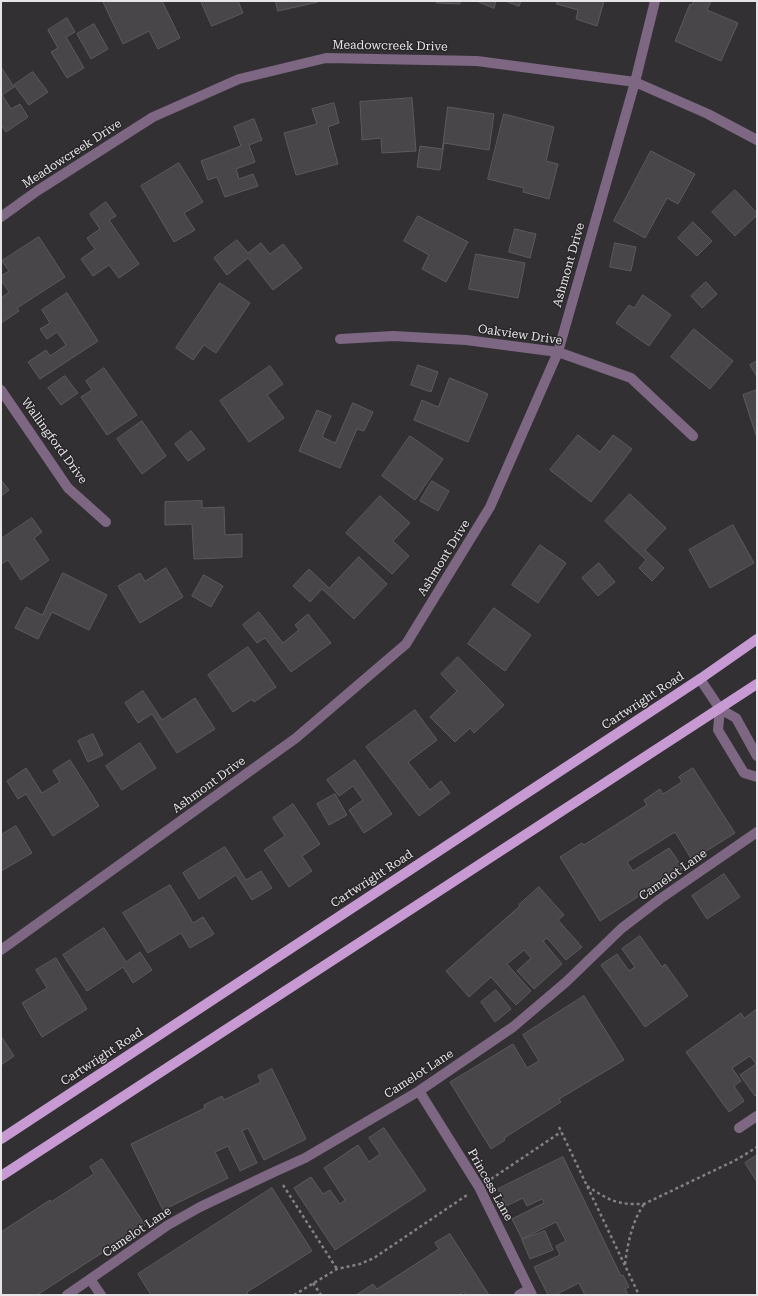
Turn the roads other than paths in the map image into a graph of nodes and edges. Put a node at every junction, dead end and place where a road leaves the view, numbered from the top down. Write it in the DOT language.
graph roads {
  1 [pos="655,1"];
  2 [pos="635,82"];
  3 [pos="757,140"];
  4 [pos="1,217"];
  5 [pos="340,339"];
  6 [pos="558,352"];
  7 [pos="1,390"];
  8 [pos="693,436"];
  9 [pos="106,522"];
  10 [pos="757,640"];
  11 [pos="700,679"];
  12 [pos="757,684"];
  13 [pos="720,710"];
  14 [pos="757,756"];
  15 [pos="757,777"];
  16 [pos="757,832"];
  17 [pos="1,950"];
  18 [pos="419,1091"];
  19 [pos="757,1116"];
  20 [pos="738,1128"];
  21 [pos="1,1139"];
  22 [pos="1,1176"];
  23 [pos="90,1279"];
  24 [pos="530,1292"];
  25 [pos="67,1295"];
  26 [pos="101,1295"];
  27 [pos="518,1295"];
  1 -- 2 [label="street, Ashmont Drive"];
  2 -- 3 [label="street, Meadowcreek Drive"];
  2 -- 4 [label="street, Meadowcreek Drive"];
  2 -- 6 [label="street, Ashmont Drive"];
  5 -- 6 [label="street, Oakview Drive"];
  6 -- 8 [label="street, Oakview Drive"];
  6 -- 17 [label="street, Ashmont Drive"];
  7 -- 9 [label="street, Wallingford Drive"];
  10 -- 11 [label="main road, Cartwright Road"];
  11 -- 13 [label="street"];
  11 -- 21 [label="main road, Cartwright Road"];
  12 -- 13 [label="main road"];
  13 -- 14 [label="street"];
  13 -- 15 [label="street"];
  13 -- 22 [label="main road"];
  16 -- 18 [label="street, Camelot Lane"];
  18 -- 23 [label="street, Camelot Lane"];
  18 -- 24 [label="street, Princess Lane"];
  19 -- 20 [label="street"];
  23 -- 25 [label="street, Camelot Lane"];
  23 -- 26 [label="street"];
  24 -- 27 [label="street"];
}
